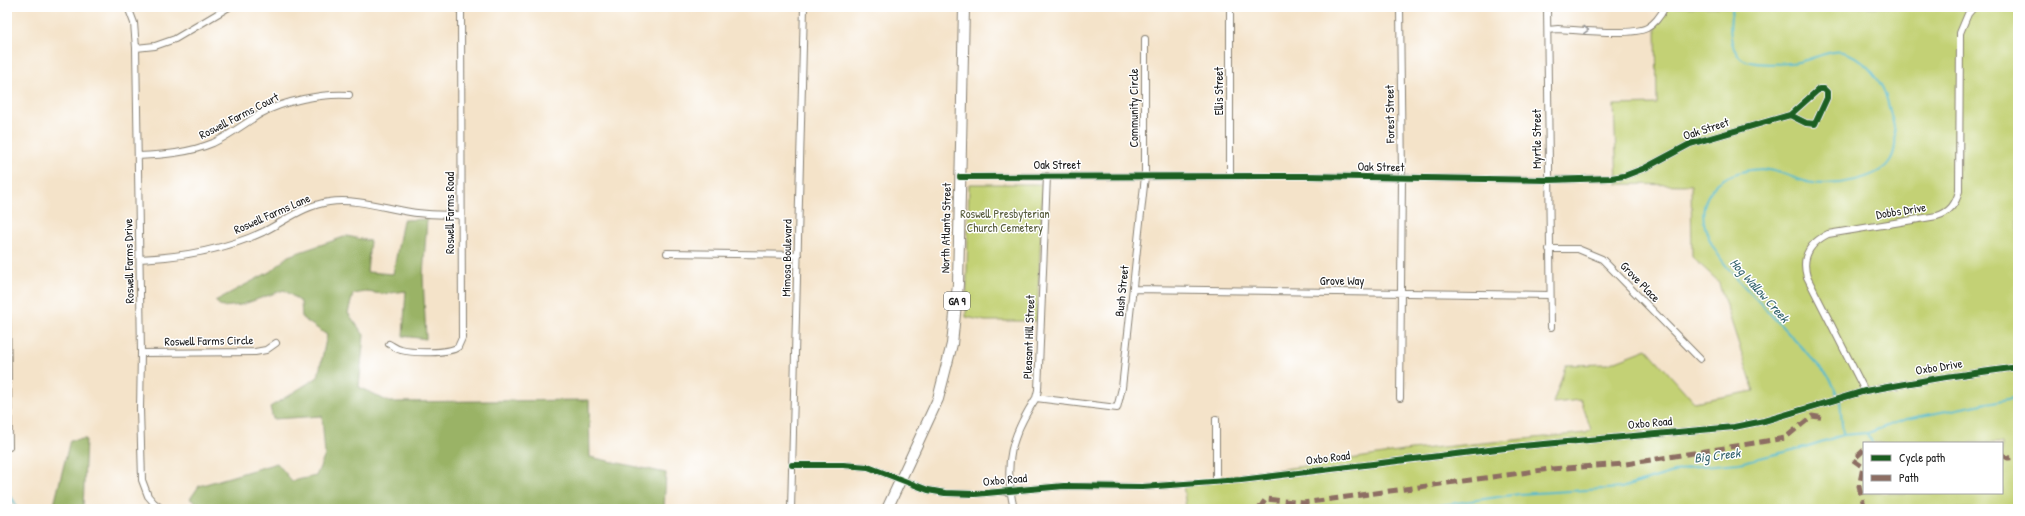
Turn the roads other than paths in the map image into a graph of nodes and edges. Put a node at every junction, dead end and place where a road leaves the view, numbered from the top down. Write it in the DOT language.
graph roads {
  1 [pos="128,7"];
  2 [pos="229,7"];
  3 [pos="461,7"];
  4 [pos="804,7"];
  5 [pos="964,7"];
  6 [pos="1230,7"];
  7 [pos="1400,7"];
  8 [pos="1547,7"];
  9 [pos="1665,7"];
  10 [pos="1974,7"];
  11 [pos="1548,30"];
  12 [pos="1145,39"];
  13 [pos="136,48"];
  14 [pos="349,95"];
  15 [pos="1790,115"];
  16 [pos="138,156"];
  17 [pos="960,176"];
  18 [pos="1047,176"];
  19 [pos="1145,176"];
  20 [pos="1230,176"];
  21 [pos="1402,178"];
  22 [pos="1549,180"];
  23 [pos="462,215"];
  24 [pos="1549,249"];
  25 [pos="667,253"];
  26 [pos="798,255"];
  27 [pos="140,259"];
  28 [pos="1134,289"];
  29 [pos="1401,292"];
  30 [pos="1550,295"];
  31 [pos="7,313"];
  32 [pos="1551,327"];
  33 [pos="276,343"];
  34 [pos="389,344"];
  35 [pos="141,352"];
  36 [pos="1700,359"];
  37 [pos="2018,367"];
  38 [pos="1865,391"];
  39 [pos="1036,398"];
  40 [pos="1400,398"];
  41 [pos="1216,419"];
  42 [pos="9,447"];
  43 [pos="792,465"];
  44 [pos="901,480"];
  45 [pos="1216,482"];
  46 [pos="1010,491"];
  47 [pos="162,509"];
  48 [pos="791,509"];
  49 [pos="887,509"];
  50 [pos="1014,509"];
  1 -- 13 [label="street, Roswell Farms Drive"];
  2 -- 13 [label="street"];
  3 -- 23 [label="street, Roswell Farms Road"];
  4 -- 26 [label="street, Mimosa Boulevard"];
  5 -- 17 [label="highway, North Atlanta Street / GA 9"];
  6 -- 20 [label="street, Ellis Street"];
  7 -- 21 [label="street, Forest Street"];
  8 -- 11 [label="street, Myrtle Street"];
  11 -- 9 [label="street, one-way"];
  10 -- 38 [label="street, Dobbs Drive"];
  11 -- 22 [label="street, Myrtle Street"];
  12 -- 19 [label="street, Community Circle"];
  13 -- 16 [label="street, Roswell Farms Drive"];
  14 -- 16 [label="street, Roswell Farms Court"];
  15 -- 15 [label="street, Oak Street"];
  15 -- 22 [label="street, Oak Street"];
  16 -- 27 [label="street, Roswell Farms Drive"];
  17 -- 18 [label="street, Oak Street"];
  17 -- 44 [label="highway, North Atlanta Street / GA 9"];
  18 -- 19 [label="street, Oak Street"];
  18 -- 39 [label="street, Pleasant Hill Street"];
  19 -- 20 [label="street, Oak Street"];
  19 -- 28 [label="street, Bush Street"];
  20 -- 21 [label="street, Oak Street"];
  21 -- 22 [label="street, Oak Street"];
  21 -- 29 [label="street, Forest Street"];
  22 -- 24 [label="street, Myrtle Street"];
  23 -- 27 [label="street, Roswell Farms Lane"];
  23 -- 34 [label="street, Roswell Farms Road"];
  24 -- 30 [label="street, Myrtle Street"];
  24 -- 36 [label="street, Grove Place"];
  25 -- 26 [label="street"];
  26 -- 43 [label="street, Mimosa Boulevard"];
  27 -- 35 [label="street, Roswell Farms Drive"];
  28 -- 29 [label="street, Grove Way"];
  28 -- 39 [label="street, Bush Street"];
  29 -- 30 [label="street, Grove Way"];
  29 -- 40 [label="street, Forest Street"];
  30 -- 32 [label="street, Myrtle Street"];
  31 -- 42 [label="street"];
  33 -- 35 [label="street, Roswell Farms Circle"];
  35 -- 47 [label="street, Roswell Farms Drive"];
  37 -- 38 [label="street, Oxbo Drive"];
  38 -- 45 [label="street, Oxbo Road"];
  39 -- 46 [label="street, Pleasant Hill Street"];
  41 -- 45 [label="street"];
  43 -- 44 [label="street, Oxbo Road"];
  43 -- 48 [label="street, Mimosa Boulevard"];
  44 -- 46 [label="street, Oxbo Road"];
  44 -- 49 [label="highway, North Atlanta Street / GA 9"];
  45 -- 46 [label="street, Oxbo Road"];
  46 -- 50 [label="street, Pleasant Hill Street"];
}
